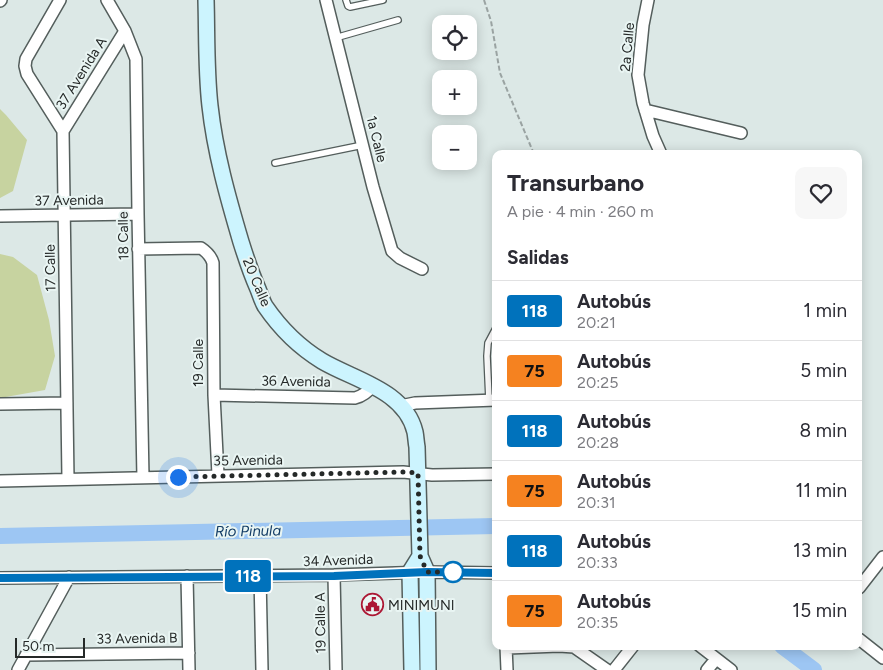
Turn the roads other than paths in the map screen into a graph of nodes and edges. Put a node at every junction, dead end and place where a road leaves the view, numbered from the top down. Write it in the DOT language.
graph roads {
  1 [pos="60,0"];
  2 [pos="107,0"];
  3 [pos="206,0"];
  4 [pos="326,0"];
  5 [pos="346,0"];
  6 [pos="382,0"];
  7 [pos="648,0"];
  8 [pos="398,20"];
  9 [pos="125,31"];
  10 [pos="335,38"];
  11 [pos="645,110"];
  12 [pos="63,131"];
  13 [pos="741,133"];
  14 [pos="363,145"];
  15 [pos="659,150"];
  16 [pos="275,164"];
  17 [pos="138,214"];
  18 [pos="65,215"];
  19 [pos="0,216"];
  20 [pos="138,249"];
  21 [pos="422,269"];
  22 [pos="492,336"];
  23 [pos="373,385"];
  24 [pos="492,393"];
  25 [pos="214,395"];
  26 [pos="492,400"];
  27 [pos="67,403"];
  28 [pos="0,404"];
  29 [pos="402,408"];
  30 [pos="418,473"];
  31 [pos="492,474"];
  32 [pos="218,475"];
  33 [pos="143,478"];
  34 [pos="68,479"];
  35 [pos="0,481"];
  36 [pos="419,550"];
  37 [pos="883,557"];
  38 [pos="410,572"];
  39 [pos="427,572"];
  40 [pos="492,573"];
  41 [pos="187,576"];
  42 [pos="260,576"];
  43 [pos="334,576"];
  44 [pos="69,577"];
  45 [pos="0,578"];
  46 [pos="862,584"];
  47 [pos="862,642"];
  48 [pos="506,650"];
  49 [pos="578,650"];
  50 [pos="629,650"];
  51 [pos="705,650"];
  52 [pos="189,653"];
  53 [pos="26,655"];
  54 [pos="883,658"];
  55 [pos="716,659"];
  56 [pos="18,670"];
  57 [pos="189,670"];
  58 [pos="262,670"];
  59 [pos="336,670"];
  60 [pos="412,670"];
  61 [pos="428,670"];
  62 [pos="506,670"];
  63 [pos="607,670"];
  64 [pos="614,670"];
  65 [pos="707,670"];
  66 [pos="731,670"];
  1 -- 12 [label="street"];
  2 -- 9 [label="street, 18 Calle"];
  3 -- 23 [label="main road, 20 Calle"];
  4 -- 10 [label="street, 1a Calle"];
  5 -- 6 [label="lane"];
  7 -- 11 [label="street, 2a Calle"];
  8 -- 10 [label="lane"];
  9 -- 12 [label="street, 37 Avenida A"];
  9 -- 17 [label="street, 18 Calle"];
  10 -- 14 [label="street, 1a Calle"];
  11 -- 13 [label="street"];
  11 -- 15 [label="street, 2a Calle"];
  12 -- 18 [label="street, 17 Calle"];
  14 -- 16 [label="lane"];
  14 -- 21 [label="street, 1a Calle"];
  17 -- 18 [label="street, 37 Avenida"];
  17 -- 20 [label="street, 18 Calle"];
  18 -- 19 [label="street, 37 Avenida"];
  18 -- 27 [label="street, 17 Calle"];
  20 -- 25 [label="street, 19 Calle"];
  20 -- 33 [label="street, 18 Calle"];
  22 -- 24 [label="lane"];
  23 -- 25 [label="street, 36 Avenida"];
  23 -- 29 [label="main road, 20 Calle"];
  25 -- 32 [label="street, 19 Calle"];
  26 -- 29 [label="street"];
  27 -- 28 [label="street"];
  27 -- 34 [label="street, 17 Calle"];
  29 -- 30 [label="main road, 20 Calle"];
  30 -- 31 [label="street, 35 Avenida"];
  30 -- 32 [label="street, 35 Avenida"];
  30 -- 36 [label="main road, 20 Calle"];
  32 -- 33 [label="street, 35 Avenida"];
  33 -- 34 [label="street, 35 Avenida"];
  34 -- 35 [label="street, 35 Avenida"];
  36 -- 38 [label="main road"];
  36 -- 39 [label="main road, 20 Calle"];
  37 -- 46 [label="street"];
  38 -- 39 [label="street, 34 Avenida"];
  38 -- 43 [label="street, 34 Avenida"];
  38 -- 60 [label="main road"];
  39 -- 40 [label="street, 34 Avenida"];
  39 -- 61 [label="main road, 20 Calle"];
  41 -- 42 [label="street, 34 Avenida"];
  41 -- 44 [label="street, 34 Avenida"];
  41 -- 52 [label="street"];
  42 -- 43 [label="street, 34 Avenida"];
  42 -- 58 [label="street"];
  43 -- 59 [label="street, 19 Calle A"];
  44 -- 45 [label="street, 34 Avenida"];
  44 -- 53 [label="street"];
  47 -- 54 [label="street"];
  48 -- 62 [label="street"];
  49 -- 63 [label="street"];
  50 -- 64 [label="street"];
  51 -- 55 [label="street"];
  52 -- 53 [label="street, 33 Avenida B"];
  52 -- 57 [label="street"];
  53 -- 56 [label="street"];
  55 -- 65 [label="street"];
  55 -- 66 [label="street"];
}
